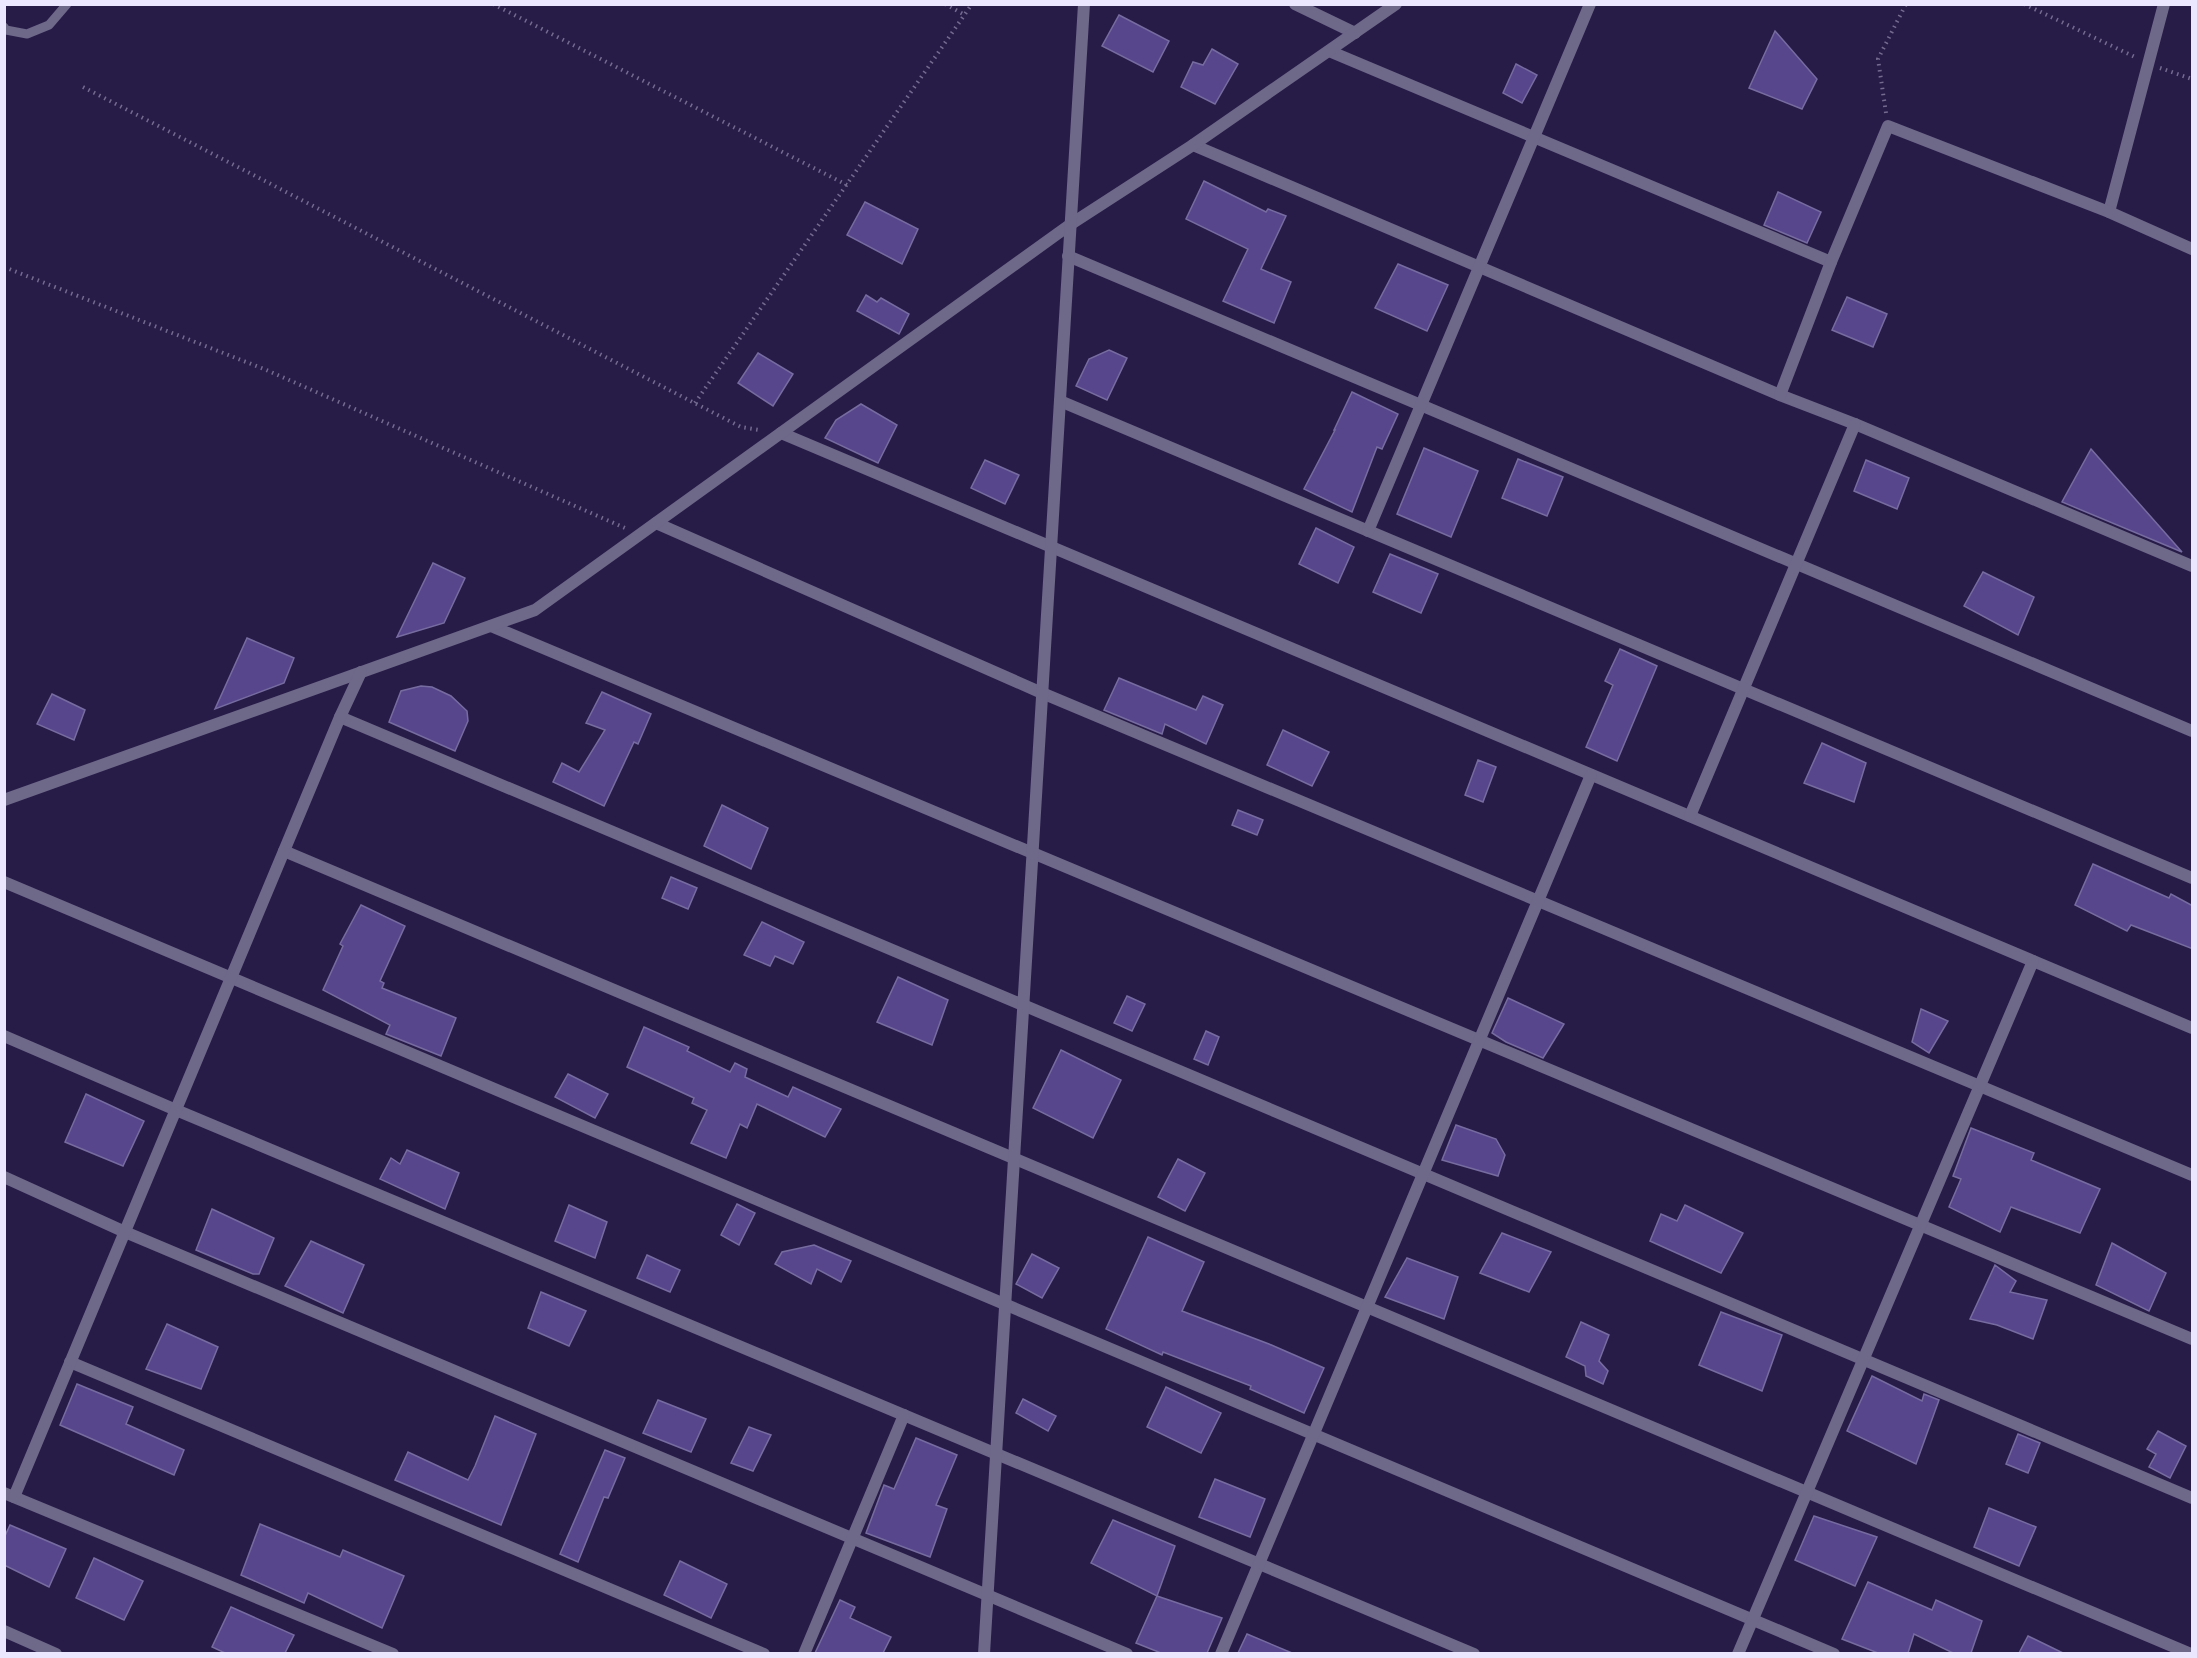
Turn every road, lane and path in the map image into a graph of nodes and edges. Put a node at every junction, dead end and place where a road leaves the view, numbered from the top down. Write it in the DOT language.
graph roads {
  1 [pos="67,4"];
  2 [pos="493,4"];
  3 [pos="945,4"];
  4 [pos="972,4"];
  5 [pos="1084,4"];
  6 [pos="1295,4"];
  7 [pos="1396,4"];
  8 [pos="1590,4"];
  9 [pos="1906,4"];
  10 [pos="2024,4"];
  11 [pos="2163,4"];
  12 [pos="965,15"];
  13 [pos="4,27"];
  14 [pos="1355,33"];
  15 [pos="1329,51"];
  16 [pos="2148,63"];
  17 [pos="2193,79"];
  18 [pos="83,87"];
  19 [pos="1888,126"];
  20 [pos="1534,137"];
  21 [pos="1193,146"];
  22 [pos="847,185"];
  23 [pos="2109,212"];
  24 [pos="1071,224"];
  25 [pos="2193,249"];
  26 [pos="1068,256"];
  27 [pos="1831,262"];
  28 [pos="1480,266"];
  29 [pos="4,267"];
  30 [pos="1780,395"];
  31 [pos="1060,401"];
  32 [pos="695,403"];
  33 [pos="1421,405"];
  34 [pos="1855,424"];
  35 [pos="781,433"];
  36 [pos="656,523"];
  37 [pos="1368,531"];
  38 [pos="639,535"];
  39 [pos="1050,547"];
  40 [pos="1796,563"];
  41 [pos="2193,566"];
  42 [pos="491,626"];
  43 [pos="361,672"];
  44 [pos="1744,689"];
  45 [pos="1042,693"];
  46 [pos="340,717"];
  47 [pos="2193,730"];
  48 [pos="1591,775"];
  49 [pos="4,800"];
  50 [pos="1690,816"];
  51 [pos="284,851"];
  52 [pos="1032,852"];
  53 [pos="2193,878"];
  54 [pos="4,882"];
  55 [pos="1538,901"];
  56 [pos="2032,961"];
  57 [pos="232,977"];
  58 [pos="1023,1005"];
  59 [pos="2193,1028"];
  60 [pos="4,1036"];
  61 [pos="1479,1040"];
  62 [pos="1980,1086"];
  63 [pos="176,1110"];
  64 [pos="1013,1158"];
  65 [pos="1423,1174"];
  66 [pos="2193,1175"];
  67 [pos="4,1177"];
  68 [pos="1920,1225"];
  69 [pos="125,1232"];
  70 [pos="1004,1303"];
  71 [pos="1367,1307"];
  72 [pos="2193,1339"];
  73 [pos="1863,1359"];
  74 [pos="70,1362"];
  75 [pos="904,1415"];
  76 [pos="1314,1434"];
  77 [pos="996,1453"];
  78 [pos="1807,1492"];
  79 [pos="9,1495"];
  80 [pos="2193,1498"];
  81 [pos="852,1538"];
  82 [pos="1259,1563"];
  83 [pos="988,1595"];
  84 [pos="1753,1619"];
  85 [pos="4,1631"];
  86 [pos="56,1653"];
  87 [pos="393,1653"];
  88 [pos="764,1653"];
  89 [pos="804,1653"];
  90 [pos="984,1653"];
  91 [pos="1127,1653"];
  92 [pos="1221,1653"];
  93 [pos="1474,1653"];
  94 [pos="1738,1653"];
  95 [pos="1834,1653"];
  96 [pos="2191,1653"];
  1 -- 13 [label="lane"];
  2 -- 22 [label="path"];
  3 -- 12 [label="path"];
  4 -- 12 [label="path"];
  5 -- 24 [label="street"];
  6 -- 14 [label="street"];
  7 -- 14 [label="street"];
  8 -- 20 [label="street"];
  9 -- 19 [label="path"];
  10 -- 16 [label="path"];
  11 -- 16 [label="street"];
  12 -- 22 [label="path"];
  14 -- 15 [label="street"];
  15 -- 20 [label="street"];
  15 -- 21 [label="street"];
  16 -- 17 [label="path"];
  16 -- 23 [label="street"];
  18 -- 32 [label="path"];
  19 -- 23 [label="street"];
  19 -- 27 [label="street"];
  20 -- 27 [label="street"];
  20 -- 28 [label="street"];
  21 -- 24 [label="street"];
  21 -- 28 [label="street"];
  22 -- 32 [label="path"];
  23 -- 25 [label="street"];
  24 -- 26 [label="street"];
  24 -- 35 [label="street"];
  26 -- 31 [label="street"];
  26 -- 33 [label="street"];
  27 -- 30 [label="street"];
  28 -- 30 [label="street"];
  28 -- 33 [label="street"];
  29 -- 38 [label="path"];
  30 -- 34 [label="street"];
  31 -- 37 [label="street"];
  31 -- 39 [label="street"];
  32 -- 35 [label="path"];
  33 -- 37 [label="street"];
  33 -- 40 [label="street"];
  34 -- 40 [label="street"];
  34 -- 41 [label="street"];
  35 -- 36 [label="street"];
  35 -- 39 [label="street"];
  36 -- 38 [label="street"];
  36 -- 45 [label="street"];
  37 -- 44 [label="street"];
  38 -- 42 [label="street"];
  39 -- 45 [label="street"];
  39 -- 48 [label="street"];
  40 -- 44 [label="street"];
  40 -- 47 [label="street"];
  42 -- 43 [label="street"];
  42 -- 52 [label="street"];
  43 -- 46 [label="street"];
  43 -- 49 [label="street"];
  44 -- 50 [label="street"];
  44 -- 53 [label="street"];
  45 -- 52 [label="street"];
  45 -- 55 [label="street"];
  46 -- 51 [label="street"];
  46 -- 58 [label="street"];
  48 -- 50 [label="street"];
  48 -- 55 [label="street"];
  50 -- 56 [label="street"];
  51 -- 57 [label="street"];
  51 -- 64 [label="street"];
  52 -- 58 [label="street"];
  52 -- 61 [label="street"];
  54 -- 57 [label="street"];
  55 -- 61 [label="street"];
  55 -- 62 [label="street"];
  56 -- 59 [label="street"];
  56 -- 62 [label="street"];
  57 -- 63 [label="street"];
  57 -- 70 [label="street"];
  58 -- 64 [label="street"];
  58 -- 65 [label="street"];
  60 -- 63 [label="street"];
  61 -- 65 [label="street"];
  61 -- 68 [label="street"];
  62 -- 66 [label="street"];
  62 -- 68 [label="street"];
  63 -- 69 [label="street"];
  63 -- 75 [label="street"];
  64 -- 70 [label="street"];
  64 -- 71 [label="street"];
  65 -- 71 [label="street"];
  65 -- 73 [label="street"];
  67 -- 69 [label="street"];
  68 -- 72 [label="street"];
  68 -- 73 [label="street"];
  69 -- 74 [label="street"];
  69 -- 81 [label="street"];
  70 -- 76 [label="street"];
  70 -- 77 [label="street"];
  71 -- 76 [label="street"];
  71 -- 78 [label="street"];
  73 -- 78 [label="street"];
  73 -- 80 [label="street"];
  74 -- 79 [label="street"];
  74 -- 88 [label="street"];
  75 -- 77 [label="street"];
  75 -- 81 [label="street"];
  76 -- 82 [label="street"];
  76 -- 84 [label="street"];
  77 -- 82 [label="street"];
  77 -- 83 [label="street"];
  78 -- 84 [label="street"];
  78 -- 96 [label="street"];
  79 -- 87 [label="street"];
  81 -- 83 [label="street"];
  81 -- 89 [label="street"];
  82 -- 92 [label="street"];
  82 -- 93 [label="street"];
  83 -- 90 [label="street"];
  83 -- 91 [label="street"];
  84 -- 94 [label="street"];
  84 -- 95 [label="street"];
  85 -- 86 [label="street"];
}
